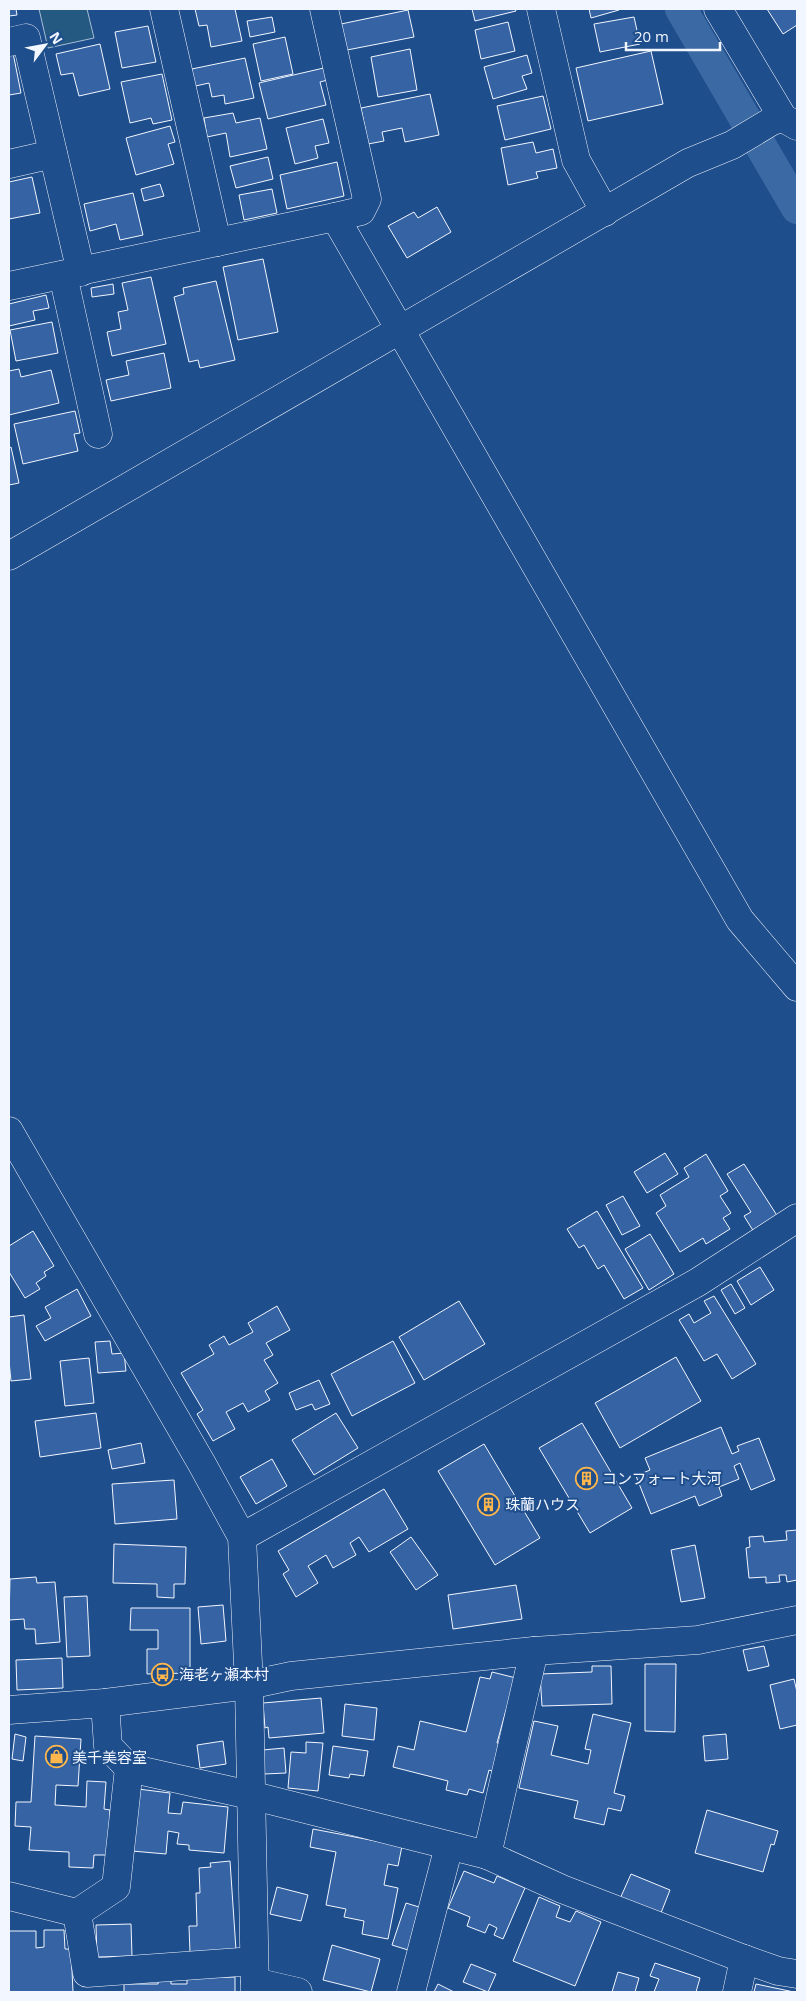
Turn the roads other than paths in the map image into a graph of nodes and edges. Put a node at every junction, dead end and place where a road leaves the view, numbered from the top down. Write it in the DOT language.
graph roads {
  1 [pos="164,9"];
  2 [pos="324,9"];
  3 [pos="541,9"];
  4 [pos="718,9"];
  5 [pos="9,42"];
  6 [pos="784,121"];
  7 [pos="53,154"];
  8 [pos="9,164"];
  9 [pos="605,212"];
  10 [pos="335,217"];
  11 [pos="217,242"];
  12 [pos="72,273"];
  13 [pos="9,286"];
  14 [pos="400,330"];
  15 [pos="98,434"];
  16 [pos="9,556"];
  17 [pos="797,987"];
  18 [pos="9,1131"];
  19 [pos="797,1218"];
  20 [pos="242,1537"];
  21 [pos="797,1620"];
  22 [pos="534,1651"];
  23 [pos="248,1685"];
  24 [pos="105,1703"];
  25 [pos="9,1710"];
  26 [pos="129,1768"];
  27 [pos="250,1795"];
  28 [pos="449,1846"];
  29 [pos="487,1855"];
  30 [pos="9,1896"];
  31 [pos="77,1913"];
  32 [pos="744,1958"];
  33 [pos="797,1974"];
  34 [pos="254,1978"];
  35 [pos="108,1982"];
  36 [pos="298,1992"];
  37 [pos="411,1992"];
  38 [pos="737,1992"];
  1 -- 11 [label="street"];
  2 -- 10 [label="street"];
  3 -- 9 [label="street"];
  4 -- 6 [label="street"];
  5 -- 7 [label="street"];
  6 -- 9 [label="street"];
  7 -- 8 [label="street"];
  7 -- 12 [label="street"];
  9 -- 14 [label="street"];
  10 -- 11 [label="street"];
  10 -- 14 [label="street"];
  11 -- 12 [label="street"];
  12 -- 13 [label="street"];
  12 -- 15 [label="street"];
  14 -- 16 [label="street"];
  14 -- 17 [label="street"];
  18 -- 20 [label="street"];
  19 -- 20 [label="street"];
  20 -- 23 [label="street"];
  21 -- 22 [label="street"];
  22 -- 23 [label="street"];
  22 -- 29 [label="street"];
  23 -- 24 [label="street"];
  23 -- 27 [label="street"];
  24 -- 25 [label="street"];
  24 -- 26 [label="street"];
  26 -- 27 [label="street"];
  26 -- 31 [label="street"];
  27 -- 28 [label="street"];
  27 -- 34 [label="street"];
  28 -- 29 [label="street"];
  28 -- 37 [label="street"];
  29 -- 32 [label="street"];
  30 -- 31 [label="street"];
  31 -- 35 [label="street"];
  32 -- 33 [label="street"];
  32 -- 38 [label="street"];
  34 -- 35 [label="street"];
  34 -- 36 [label="street"];
}
